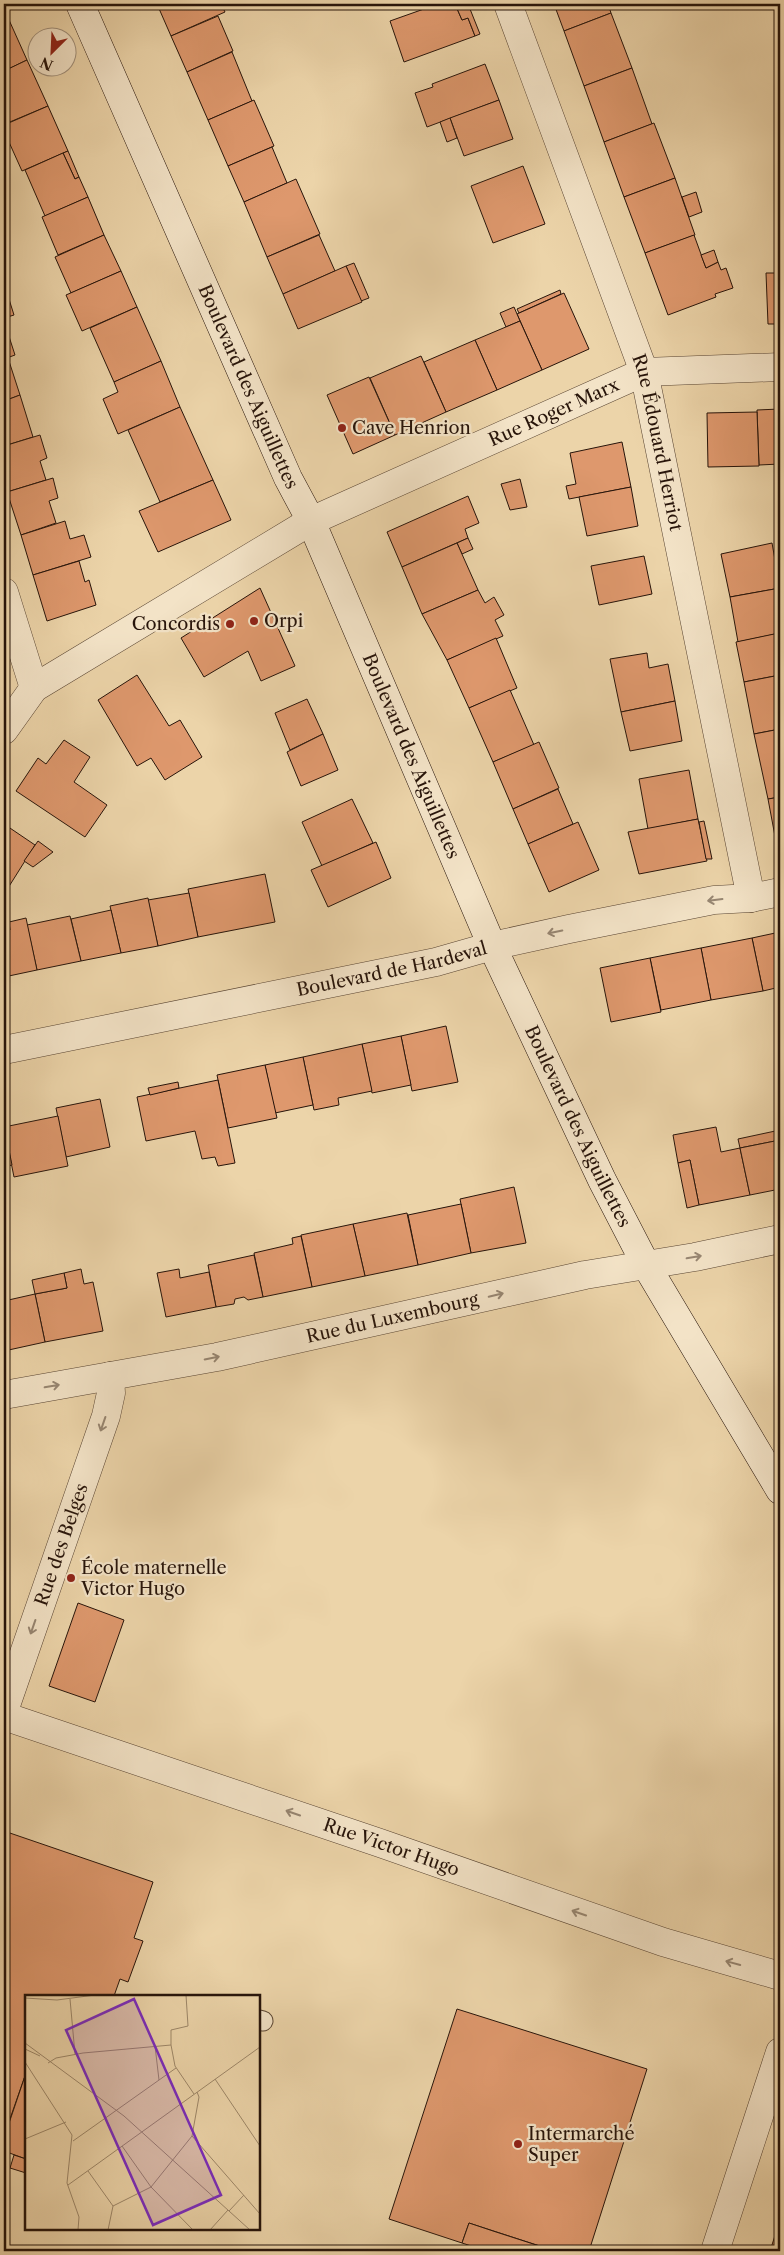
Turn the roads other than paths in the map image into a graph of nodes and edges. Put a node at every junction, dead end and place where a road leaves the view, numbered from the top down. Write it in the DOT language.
graph roads {
  1 [pos="80,4"];
  2 [pos="508,4"];
  3 [pos="780,368"];
  4 [pos="644,372"];
  5 [pos="311,521"];
  6 [pos="4,592"];
  7 [pos="34,688"];
  8 [pos="4,730"];
  9 [pos="780,892"];
  10 [pos="750,898"];
  11 [pos="492,946"];
  12 [pos="4,1050"];
  13 [pos="780,1239"];
  14 [pos="646,1265"];
  15 [pos="110,1376"];
  16 [pos="4,1396"];
  17 [pos="780,1490"];
  18 [pos="4,1710"];
  19 [pos="4,1716"];
  20 [pos="780,1976"];
  21 [pos="780,2052"];
  22 [pos="715,2251"];
  1 -- 5 [label="street, Boulevard des Aiguillettes"];
  2 -- 4 [label="street, Rue Édouard Herriot"];
  3 -- 4 [label="street, Rue Roger Marx"];
  4 -- 5 [label="street, Rue Roger Marx"];
  4 -- 10 [label="street, Rue Édouard Herriot"];
  5 -- 7 [label="street, Rue Roger Marx"];
  5 -- 11 [label="street, Boulevard des Aiguillettes"];
  6 -- 7 [label="street"];
  7 -- 8 [label="street"];
  9 -- 10 [label="street, Boulevard de Hardeval"];
  10 -- 11 [label="street, Boulevard de Hardeval, one-way"];
  11 -- 12 [label="street, Boulevard de Hardeval"];
  11 -- 14 [label="street, Boulevard des Aiguillettes"];
  14 -- 13 [label="street, Rue du Luxembourg, one-way"];
  15 -- 14 [label="street, Rue du Luxembourg, one-way"];
  14 -- 17 [label="street, Boulevard des Aiguillettes"];
  16 -- 15 [label="street, Rue du Luxembourg, one-way"];
  15 -- 18 [label="street, Rue des Belges, one-way"];
  20 -- 19 [label="street, Rue Victor Hugo, one-way"];
  21 -- 22 [label="street"];
}
